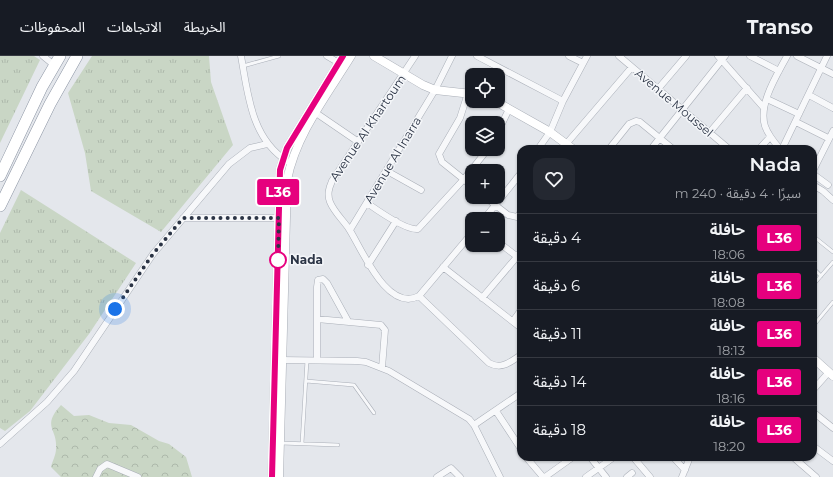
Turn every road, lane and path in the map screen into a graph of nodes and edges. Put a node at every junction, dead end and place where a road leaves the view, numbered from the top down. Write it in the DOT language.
graph roads {
  1 [pos="44,56"];
  2 [pos="77,56"];
  3 [pos="241,56"];
  4 [pos="279,56"];
  5 [pos="327,56"];
  6 [pos="351,56"];
  7 [pos="374,56"];
  8 [pos="415,56"];
  9 [pos="452,56"];
  10 [pos="477,56"];
  11 [pos="569,56"];
  12 [pos="587,56"];
  13 [pos="620,56"];
  14 [pos="686,56"];
  15 [pos="718,56"];
  16 [pos="750,56"];
  17 [pos="787,56"];
  18 [pos="797,56"];
  19 [pos="827,56"];
  20 [pos="485,58"];
  21 [pos="724,58"];
  22 [pos="341,59"];
  23 [pos="57,61"];
  24 [pos="583,63"];
  25 [pos="243,66"];
  26 [pos="632,67"];
  27 [pos="821,68"];
  28 [pos="780,71"];
  29 [pos="404,74"];
  30 [pos="833,74"];
  31 [pos="658,88"];
  32 [pos="748,88"];
  33 [pos="435,90"];
  34 [pos="465,93"];
  35 [pos="809,95"];
  36 [pos="767,97"];
  37 [pos="563,101"];
  38 [pos="465,106"];
  39 [pos="505,107"];
  40 [pos="764,108"];
  41 [pos="833,108"];
  42 [pos="509,109"];
  43 [pos="683,111"];
  44 [pos="316,113"];
  45 [pos="799,114"];
  46 [pos="505,117"];
  47 [pos="796,122"];
  48 [pos="833,131"];
  49 [pos="550,132"];
  50 [pos="710,132"];
  51 [pos="770,137"];
  52 [pos="661,138"];
  53 [pos="828,138"];
  54 [pos="357,141"];
  55 [pos="567,143"];
  56 [pos="267,144"];
  57 [pos="541,145"];
  58 [pos="612,145"];
  59 [pos="655,145"];
  60 [pos="669,145"];
  61 [pos="725,145"];
  62 [pos="762,145"];
  63 [pos="779,145"];
  64 [pos="784,145"];
  65 [pos="482,156"];
  66 [pos="817,157"];
  67 [pos="283,158"];
  68 [pos="291,163"];
  69 [pos="387,171"];
  70 [pos="0,176"];
  71 [pos="817,176"];
  72 [pos="517,178"];
  73 [pos="464,179"];
  74 [pos="833,180"];
  75 [pos="828,185"];
  76 [pos="817,187"];
  77 [pos="421,190"];
  78 [pos="823,191"];
  79 [pos="833,200"];
  80 [pos="367,203"];
  81 [pos="494,205"];
  82 [pos="0,206"];
  83 [pos="489,212"];
  84 [pos="517,217"];
  85 [pos="183,218"];
  86 [pos="279,218"];
  87 [pos="396,221"];
  88 [pos="350,230"];
  89 [pos="817,239"];
  90 [pos="465,241"];
  91 [pos="505,246"];
  92 [pos="833,252"];
  93 [pos="517,254"];
  94 [pos="517,259"];
  95 [pos="833,262"];
  96 [pos="368,265"];
  97 [pos="443,267"];
  98 [pos="817,272"];
  99 [pos="821,276"];
  100 [pos="817,280"];
  101 [pos="419,296"];
  102 [pos="482,298"];
  103 [pos="833,302"];
  104 [pos="517,316"];
  105 [pos="317,319"];
  106 [pos="348,321"];
  107 [pos="513,321"];
  108 [pos="817,321"];
  109 [pos="517,324"];
  110 [pos="517,358"];
  111 [pos="279,360"];
  112 [pos="307,360"];
  113 [pos="317,360"];
  114 [pos="817,362"];
  115 [pos="833,363"];
  116 [pos="382,368"];
  117 [pos="831,374"];
  118 [pos="306,381"];
  119 [pos="817,386"];
  120 [pos="517,396"];
  121 [pos="496,411"];
  122 [pos="374,413"];
  123 [pos="817,415"];
  124 [pos="474,425"];
  125 [pos="833,428"];
  126 [pos="515,440"];
  127 [pos="277,443"];
  128 [pos="302,443"];
  129 [pos="517,443"];
  130 [pos="0,444"];
  131 [pos="338,445"];
  132 [pos="817,448"];
  133 [pos="832,457"];
  134 [pos="531,461"];
  135 [pos="567,461"];
  136 [pos="593,461"];
  137 [pos="609,461"];
  138 [pos="636,461"];
  139 [pos="677,461"];
  140 [pos="688,461"];
  141 [pos="798,461"];
  142 [pos="599,468"];
  143 [pos="685,470"];
  144 [pos="96,477"];
  145 [pos="138,477"];
  146 [pos="272,477"];
  147 [pos="280,477"];
  148 [pos="437,477"];
  149 [pos="460,477"];
  150 [pos="500,477"];
  151 [pos="544,477"];
  152 [pos="586,477"];
  153 [pos="606,477"];
  154 [pos="650,477"];
  155 [pos="682,477"];
  156 [pos="816,477"];
  1 -- 23 [label="street"];
  2 -- 82 [label="highway"];
  3 -- 25 [label="street"];
  4 -- 25 [label="lane"];
  5 -- 22 [label="street"];
  6 -- 44 [label="main road"];
  7 -- 29 [label="main road"];
  8 -- 29 [label="street, Avenue Al Khartoum"];
  9 -- 33 [label="street, Avenue Al Inarra"];
  10 -- 20 [label="street"];
  11 -- 24 [label="street"];
  12 -- 24 [label="street"];
  13 -- 26 [label="street, Avenue Moussel"];
  14 -- 31 [label="street"];
  15 -- 21 [label="street"];
  16 -- 28 [label="street"];
  17 -- 28 [label="street"];
  18 -- 27 [label="street"];
  19 -- 27 [label="street"];
  20 -- 37 [label="street"];
  21 -- 32 [label="street"];
  21 -- 43 [label="street"];
  22 -- 67 [label="main road"];
  23 -- 70 [label="highway"];
  24 -- 37 [label="street"];
  25 -- 56 [label="street"];
  26 -- 31 [label="street, Avenue Moussel"];
  26 -- 55 [label="street"];
  27 -- 30 [label="street"];
  27 -- 35 [label="street"];
  28 -- 36 [label="street"];
  29 -- 33 [label="main road"];
  29 -- 54 [label="street, Avenue Al Khartoum"];
  31 -- 43 [label="street, Avenue Moussel"];
  32 -- 40 [label="street"];
  32 -- 50 [label="street"];
  33 -- 34 [label="main road"];
  33 -- 69 [label="street, Avenue Al Inarra"];
  35 -- 41 [label="street"];
  35 -- 45 [label="street"];
  36 -- 40 [label="street"];
  36 -- 45 [label="street"];
  37 -- 49 [label="street"];
  38 -- 73 [label="street"];
  39 -- 42 [label="main road"];
  40 -- 51 [label="street"];
  42 -- 46 [label="street"];
  42 -- 49 [label="main road"];
  43 -- 50 [label="street, Avenue Moussel"];
  43 -- 52 [label="street"];
  44 -- 54 [label="street"];
  44 -- 68 [label="main road"];
  45 -- 47 [label="street"];
  47 -- 53 [label="street"];
  47 -- 64 [label="street"];
  48 -- 53 [label="street"];
  49 -- 55 [label="main road"];
  49 -- 57 [label="street"];
  50 -- 61 [label="street, Avenue Moussel"];
  51 -- 62 [label="street"];
  51 -- 63 [label="street"];
  52 -- 58 [label="street"];
  52 -- 59 [label="street"];
  52 -- 60 [label="street"];
  53 -- 66 [label="street"];
  54 -- 88 [label="street, Avenue Al Khartoum"];
  56 -- 67 [label="street"];
  56 -- 85 [label="street"];
  65 -- 73 [label="street"];
  67 -- 68 [label="street"];
  67 -- 86 [label="main road"];
  68 -- 111 [label="main road"];
  69 -- 77 [label="street"];
  69 -- 80 [label="street, Avenue Al Inarra"];
  71 -- 75 [label="street"];
  72 -- 81 [label="street"];
  73 -- 87 [label="street"];
  74 -- 75 [label="street"];
  75 -- 78 [label="street"];
  76 -- 78 [label="street"];
  78 -- 79 [label="street"];
  80 -- 87 [label="street"];
  80 -- 88 [label="street, Avenue Al Inarra"];
  81 -- 83 [label="street"];
  81 -- 84 [label="street"];
  85 -- 86 [label="street"];
  85 -- 130 [label="street"];
  86 -- 111 [label="main road"];
  87 -- 96 [label="street"];
  88 -- 96 [label="street"];
  89 -- 92 [label="lane"];
  90 -- 97 [label="street"];
  91 -- 93 [label="street"];
  94 -- 102 [label="street"];
  95 -- 99 [label="lane"];
  96 -- 101 [label="street"];
  97 -- 101 [label="street"];
  97 -- 102 [label="street"];
  98 -- 99 [label="lane"];
  99 -- 100 [label="lane"];
  101 -- 110 [label="street"];
  102 -- 107 [label="street"];
  103 -- 108 [label="lane"];
  104 -- 107 [label="street"];
  105 -- 106 [label="street"];
  105 -- 106 [label="street"];
  105 -- 113 [label="street"];
  106 -- 116 [label="street"];
  107 -- 109 [label="street"];
  111 -- 112 [label="street"];
  111 -- 127 [label="main road"];
  112 -- 113 [label="street"];
  112 -- 118 [label="lane"];
  113 -- 116 [label="street"];
  114 -- 117 [label="main road"];
  115 -- 117 [label="main road"];
  116 -- 124 [label="street"];
  117 -- 119 [label="street"];
  118 -- 122 [label="lane"];
  118 -- 128 [label="lane"];
  120 -- 121 [label="street"];
  121 -- 124 [label="street"];
  121 -- 126 [label="street"];
  123 -- 125 [label="street"];
  124 -- 150 [label="street"];
  126 -- 129 [label="street"];
  127 -- 128 [label="lane"];
  127 -- 146 [label="main road"];
  127 -- 147 [label="main road"];
  128 -- 131 [label="lane"];
  132 -- 133 [label="street"];
  134 -- 151 [label="street"];
  135 -- 151 [label="street"];
  136 -- 142 [label="street"];
  137 -- 142 [label="street"];
  138 -- 154 [label="street"];
  139 -- 143 [label="street"];
  140 -- 143 [label="street"];
  141 -- 156 [label="street"];
  142 -- 152 [label="street"];
  142 -- 153 [label="street"];
  143 -- 155 [label="street"];
  144 -- 145 [label="street"];
  148 -- 149 [label="street"];
}
